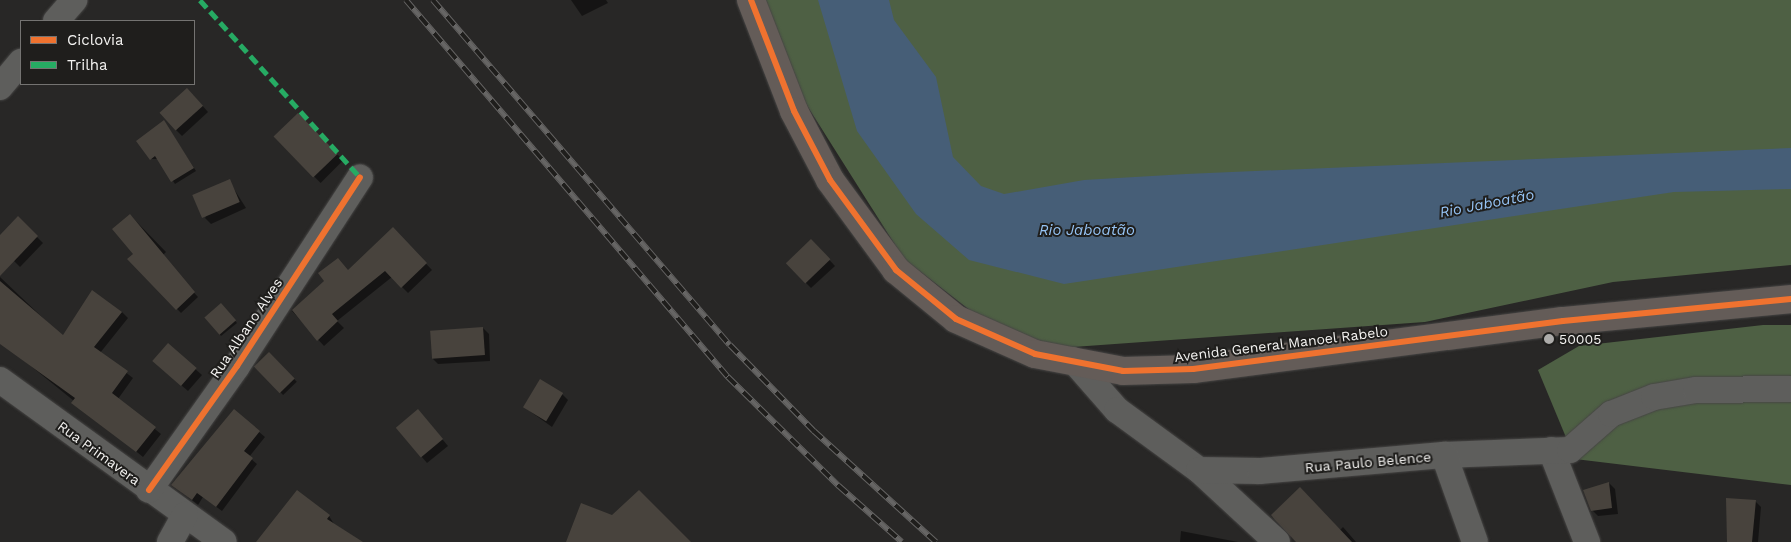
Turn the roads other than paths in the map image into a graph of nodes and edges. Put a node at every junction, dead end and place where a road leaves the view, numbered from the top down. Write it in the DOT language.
graph roads {
  1 [pos="74,0"];
  2 [pos="751,0"];
  3 [pos="57,20"];
  4 [pos="20,63"];
  5 [pos="0,87"];
  6 [pos="360,177"];
  7 [pos="1791,299"];
  8 [pos="1073,360"];
  9 [pos="0,380"];
  10 [pos="1791,389"];
  11 [pos="1551,450"];
  12 [pos="1444,455"];
  13 [pos="1199,470"];
  14 [pos="149,490"];
  15 [pos="185,516"];
  16 [pos="170,542"];
  17 [pos="224,542"];
  18 [pos="1277,542"];
  19 [pos="1475,542"];
  20 [pos="1586,542"];
  1 -- 3 [label="street"];
  2 -- 8 [label="main road, Avenida General Manoel Rabelo"];
  4 -- 5 [label="street"];
  6 -- 14 [label="street, Rua Albano Alves"];
  7 -- 8 [label="main road, Avenida General Manoel Rabelo"];
  8 -- 13 [label="street"];
  9 -- 14 [label="street, Rua Primavera"];
  10 -- 11 [label="street"];
  11 -- 12 [label="street"];
  11 -- 20 [label="street"];
  12 -- 13 [label="street, Rua Paulo Belence"];
  12 -- 19 [label="street, Rua Paulo Belence"];
  13 -- 18 [label="street"];
  14 -- 15 [label="street, Rua Primavera"];
  15 -- 16 [label="street"];
  15 -- 17 [label="street, Rua Primavera"];
}
